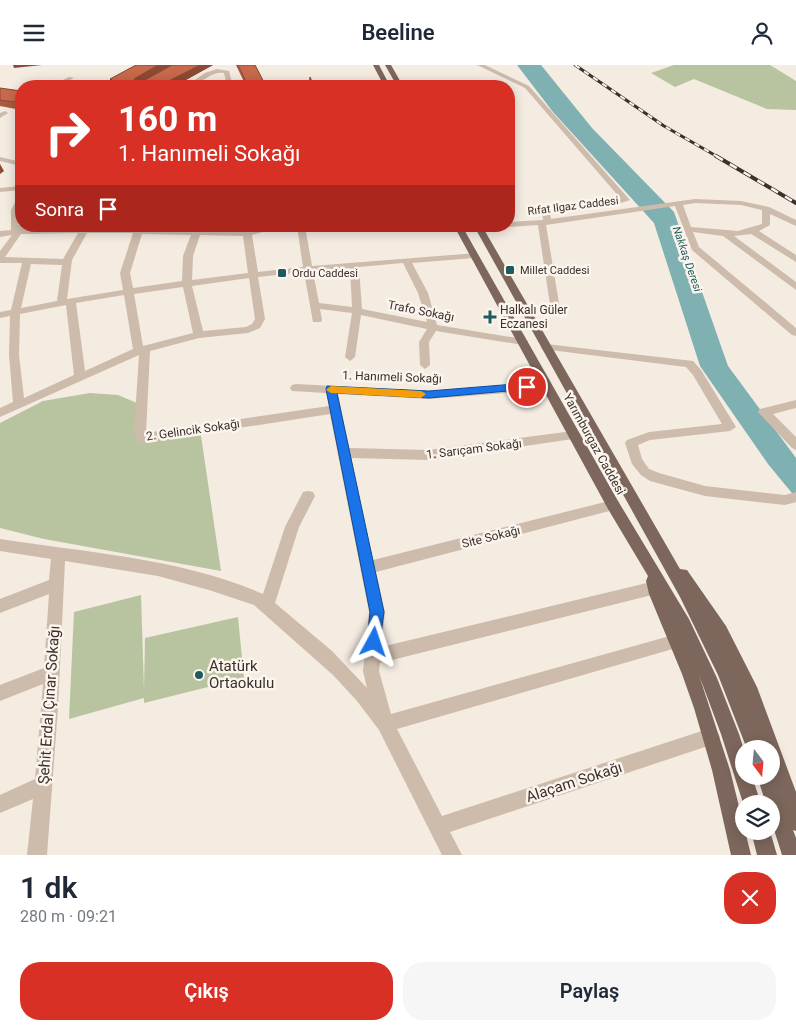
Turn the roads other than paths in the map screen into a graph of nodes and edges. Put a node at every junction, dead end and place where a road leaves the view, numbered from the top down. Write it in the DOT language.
graph roads {
  1 [pos="376,65"];
  2 [pos="388,65"];
  3 [pos="480,65"];
  4 [pos="71,78"];
  5 [pos="67,80"];
  6 [pos="199,80"];
  7 [pos="229,80"];
  8 [pos="384,80"];
  9 [pos="397,80"];
  10 [pos="512,80"];
  11 [pos="515,81"];
  12 [pos="0,159"];
  13 [pos="15,163"];
  14 [pos="15,189"];
  15 [pos="0,190"];
  16 [pos="678,203"];
  17 [pos="766,209"];
  18 [pos="545,222"];
  19 [pos="796,223"];
  20 [pos="515,224"];
  21 [pos="689,229"];
  22 [pos="15,230"];
  23 [pos="17,232"];
  24 [pos="82,232"];
  25 [pos="137,232"];
  26 [pos="200,232"];
  27 [pos="224,232"];
  28 [pos="251,232"];
  29 [pos="302,232"];
  30 [pos="461,232"];
  31 [pos="481,232"];
  32 [pos="754,232"];
  33 [pos="247,233"];
  34 [pos="0,234"];
  35 [pos="727,235"];
  36 [pos="493,253"];
  37 [pos="474,255"];
  38 [pos="0,259"];
  39 [pos="796,259"];
  40 [pos="406,260"];
  41 [pos="27,261"];
  42 [pos="66,262"];
  43 [pos="354,266"];
  44 [pos="310,270"];
  45 [pos="253,276"];
  46 [pos="187,284"];
  47 [pos="796,287"];
  48 [pos="129,292"];
  49 [pos="66,303"];
  50 [pos="315,305"];
  51 [pos="555,309"];
  52 [pos="357,311"];
  53 [pos="15,312"];
  54 [pos="0,315"];
  55 [pos="317,320"];
  56 [pos="433,327"];
  57 [pos="796,333"];
  58 [pos="199,335"];
  59 [pos="523,342"];
  60 [pos="546,347"];
  61 [pos="142,349"];
  62 [pos="350,357"];
  63 [pos="425,365"];
  64 [pos="80,376"];
  65 [pos="546,385"];
  66 [pos="296,388"];
  67 [pos="331,389"];
  68 [pos="19,404"];
  69 [pos="796,404"];
  70 [pos="334,409"];
  71 [pos="0,413"];
  72 [pos="573,435"];
  73 [pos="796,445"];
  74 [pos="344,453"];
  75 [pos="308,496"];
  76 [pos="790,499"];
  77 [pos="613,505"];
  78 [pos="0,545"];
  79 [pos="659,546"];
  80 [pos="58,555"];
  81 [pos="368,568"];
  82 [pos="650,569"];
  83 [pos="57,584"];
  84 [pos="655,588"];
  85 [pos="0,606"];
  86 [pos="266,607"];
  87 [pos="677,641"];
  88 [pos="372,657"];
  89 [pos="52,673"];
  90 [pos="0,693"];
  91 [pos="385,724"];
  92 [pos="711,737"];
  93 [pos="752,740"];
  94 [pos="43,785"];
  95 [pos="769,785"];
  96 [pos="749,795"];
  97 [pos="0,804"];
  98 [pos="796,822"];
  99 [pos="437,827"];
  100 [pos="763,840"];
  101 [pos="37,855"];
  102 [pos="452,855"];
  103 [pos="741,855"];
  104 [pos="767,855"];
  105 [pos="792,855"];
  1 -- 8 [label="main road"];
  2 -- 9 [label="main road"];
  3 -- 10 [label="street"];
  4 -- 5 [label="street"];
  6 -- 7 [label="street"];
  11 -- 18 [label="street"];
  12 -- 13 [label="street"];
  14 -- 15 [label="street"];
  16 -- 17 [label="street, Rıfat Ilgaz Caddesi"];
  16 -- 18 [label="street, Rıfat Ilgaz Caddesi"];
  16 -- 21 [label="street"];
  17 -- 19 [label="street, Rıfat Ilgaz Caddesi"];
  17 -- 32 [label="street"];
  18 -- 20 [label="street, Rıfat Ilgaz Caddesi"];
  18 -- 51 [label="street"];
  21 -- 35 [label="street"];
  21 -- 57 [label="street"];
  22 -- 34 [label="street"];
  23 -- 38 [label="street"];
  24 -- 42 [label="street"];
  25 -- 48 [label="street, 2. Gelincik Sokağı"];
  26 -- 46 [label="street"];
  27 -- 33 [label="street"];
  28 -- 33 [label="street"];
  29 -- 44 [label="street"];
  30 -- 37 [label="main road, Yarımburgaz Caddesi"];
  31 -- 36 [label="main road, Yarımburgaz Caddesi"];
  32 -- 35 [label="street"];
  32 -- 39 [label="street"];
  33 -- 45 [label="street"];
  35 -- 47 [label="street"];
  36 -- 37 [label="main road"];
  36 -- 60 [label="main road, Yarımburgaz Caddesi"];
  37 -- 40 [label="street"];
  37 -- 59 [label="main road, Yarımburgaz Caddesi"];
  38 -- 41 [label="street"];
  40 -- 43 [label="street"];
  40 -- 56 [label="street"];
  41 -- 42 [label="street"];
  41 -- 53 [label="street"];
  42 -- 49 [label="street"];
  43 -- 44 [label="street"];
  43 -- 52 [label="street"];
  44 -- 45 [label="street"];
  44 -- 50 [label="street"];
  45 -- 46 [label="street"];
  45 -- 58 [label="street"];
  46 -- 48 [label="street"];
  46 -- 58 [label="street"];
  48 -- 49 [label="street"];
  48 -- 61 [label="street, 2. Gelincik Sokağı"];
  49 -- 53 [label="street"];
  49 -- 64 [label="street"];
  50 -- 52 [label="street, Trafo Sokağı"];
  50 -- 55 [label="street"];
  52 -- 56 [label="street, Trafo Sokağı"];
  52 -- 62 [label="street"];
  53 -- 54 [label="street"];
  53 -- 68 [label="street"];
  56 -- 59 [label="street, Trafo Sokağı"];
  56 -- 63 [label="street"];
  58 -- 61 [label="street"];
  59 -- 65 [label="main road, Yarımburgaz Caddesi"];
  60 -- 76 [label="street"];
  60 -- 79 [label="main road, Yarımburgaz Caddesi"];
  61 -- 64 [label="street"];
  61 -- 70 [label="street, 2. Gelincik Sokağı"];
  64 -- 68 [label="street"];
  65 -- 67 [label="street, 1. Hanımeli Sokağı"];
  65 -- 72 [label="main road, Yarımburgaz Caddesi"];
  66 -- 67 [label="street, 1. Hanımeli Sokağı"];
  67 -- 70 [label="street"];
  68 -- 71 [label="street"];
  69 -- 73 [label="street"];
  70 -- 74 [label="street"];
  72 -- 74 [label="street, 1. Sarıçam Sokağı"];
  72 -- 77 [label="main road, Yarımburgaz Caddesi"];
  74 -- 81 [label="street"];
  75 -- 86 [label="street"];
  77 -- 81 [label="street, Site Sokağı"];
  77 -- 82 [label="main road, Yarımburgaz Caddesi"];
  78 -- 80 [label="street"];
  79 -- 93 [label="main road"];
  79 -- 98 [label="main road"];
  80 -- 83 [label="street, Şehit Erdal Çınar Sokağı"];
  80 -- 86 [label="street"];
  81 -- 88 [label="street"];
  82 -- 84 [label="main road"];
  82 -- 96 [label="main road"];
  83 -- 85 [label="street"];
  83 -- 89 [label="street, Şehit Erdal Çınar Sokağı"];
  84 -- 87 [label="main road"];
  84 -- 88 [label="street"];
  86 -- 91 [label="street"];
  87 -- 91 [label="street"];
  87 -- 92 [label="main road"];
  88 -- 91 [label="street"];
  89 -- 90 [label="street"];
  89 -- 94 [label="street, Şehit Erdal Çınar Sokağı"];
  91 -- 99 [label="street"];
  92 -- 99 [label="street, Alaçam Sokağı"];
  92 -- 103 [label="main road"];
  94 -- 97 [label="street"];
  94 -- 101 [label="street, Şehit Erdal Çınar Sokağı"];
  95 -- 105 [label="main road"];
  99 -- 102 [label="street"];
  100 -- 104 [label="main road"];
}
